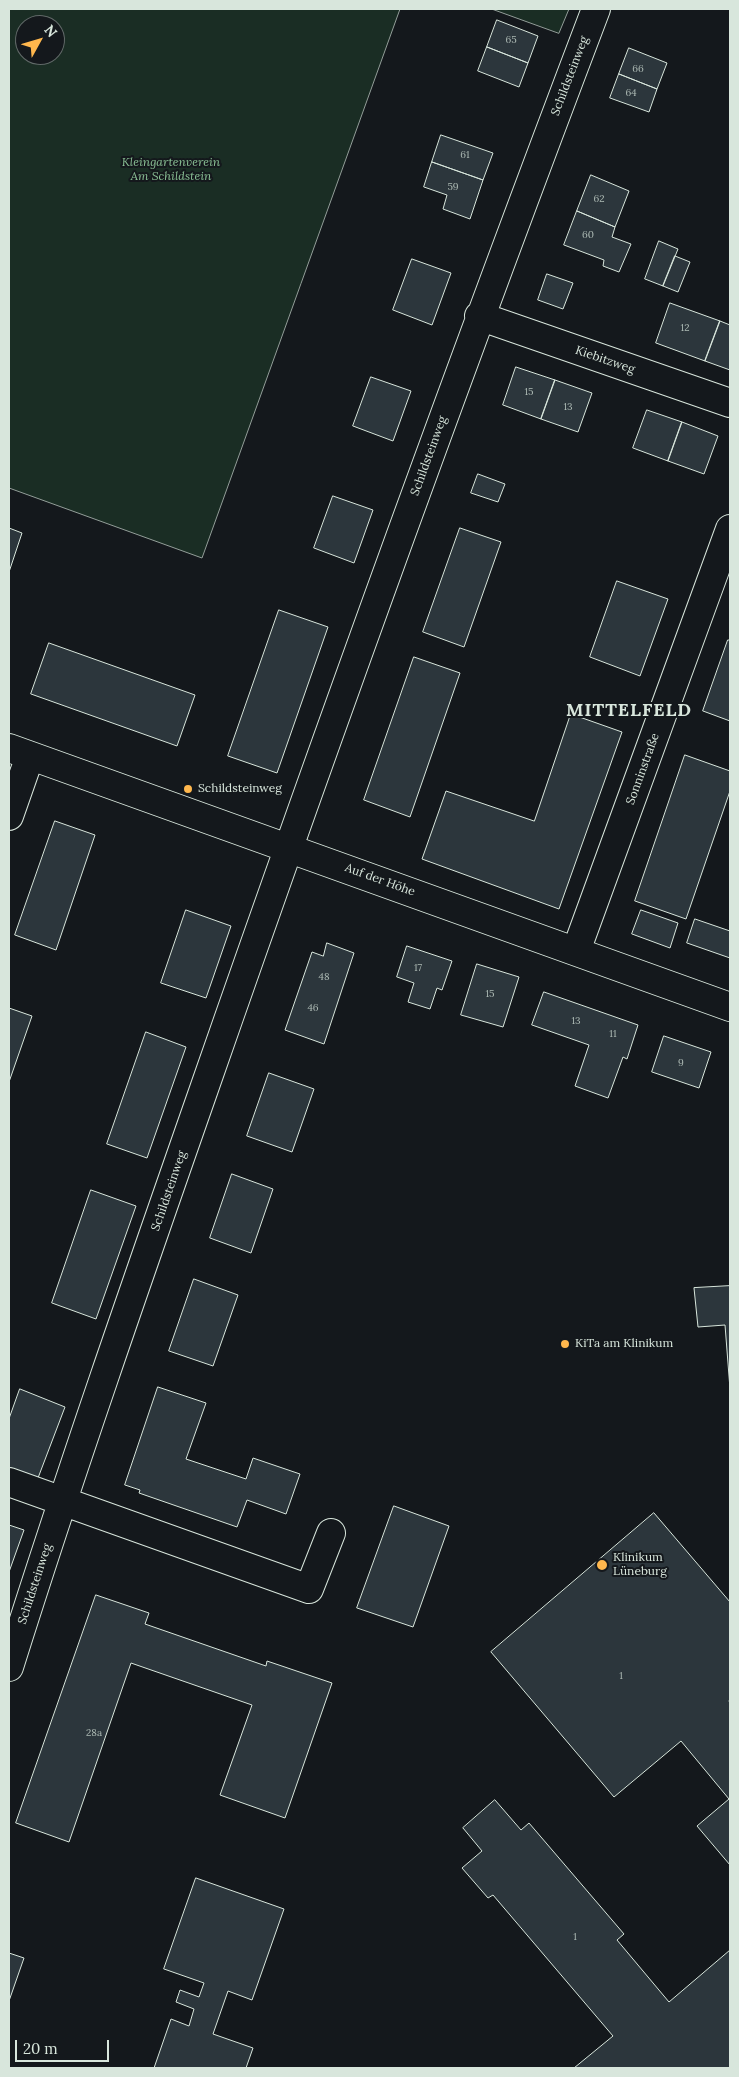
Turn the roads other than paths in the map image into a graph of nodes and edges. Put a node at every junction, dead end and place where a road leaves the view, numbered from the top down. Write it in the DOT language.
graph roads {
  1 [pos="596,9"];
  2 [pos="479,316"];
  3 [pos="730,403"];
  4 [pos="730,529"];
  5 [pos="19,752"];
  6 [pos="9,816"];
  7 [pos="288,847"];
  8 [pos="576,951"];
  9 [pos="730,1006"];
  10 [pos="9,1482"];
  11 [pos="61,1500"];
  12 [pos="331,1533"];
  13 [pos="9,1667"];
  1 -- 2 [label="street, Schildsteinweg"];
  2 -- 3 [label="street, Kiebitzweg"];
  2 -- 7 [label="street, Schildsteinweg"];
  4 -- 8 [label="street, Sonninstraße"];
  5 -- 6 [label="street, Auf der Höhe"];
  5 -- 7 [label="street, Auf der Höhe"];
  7 -- 8 [label="street, Auf der Höhe"];
  7 -- 11 [label="street, Schildsteinweg"];
  8 -- 9 [label="street, Auf der Höhe"];
  10 -- 11 [label="street"];
  11 -- 12 [label="street"];
  11 -- 13 [label="street, Schildsteinweg"];
}
